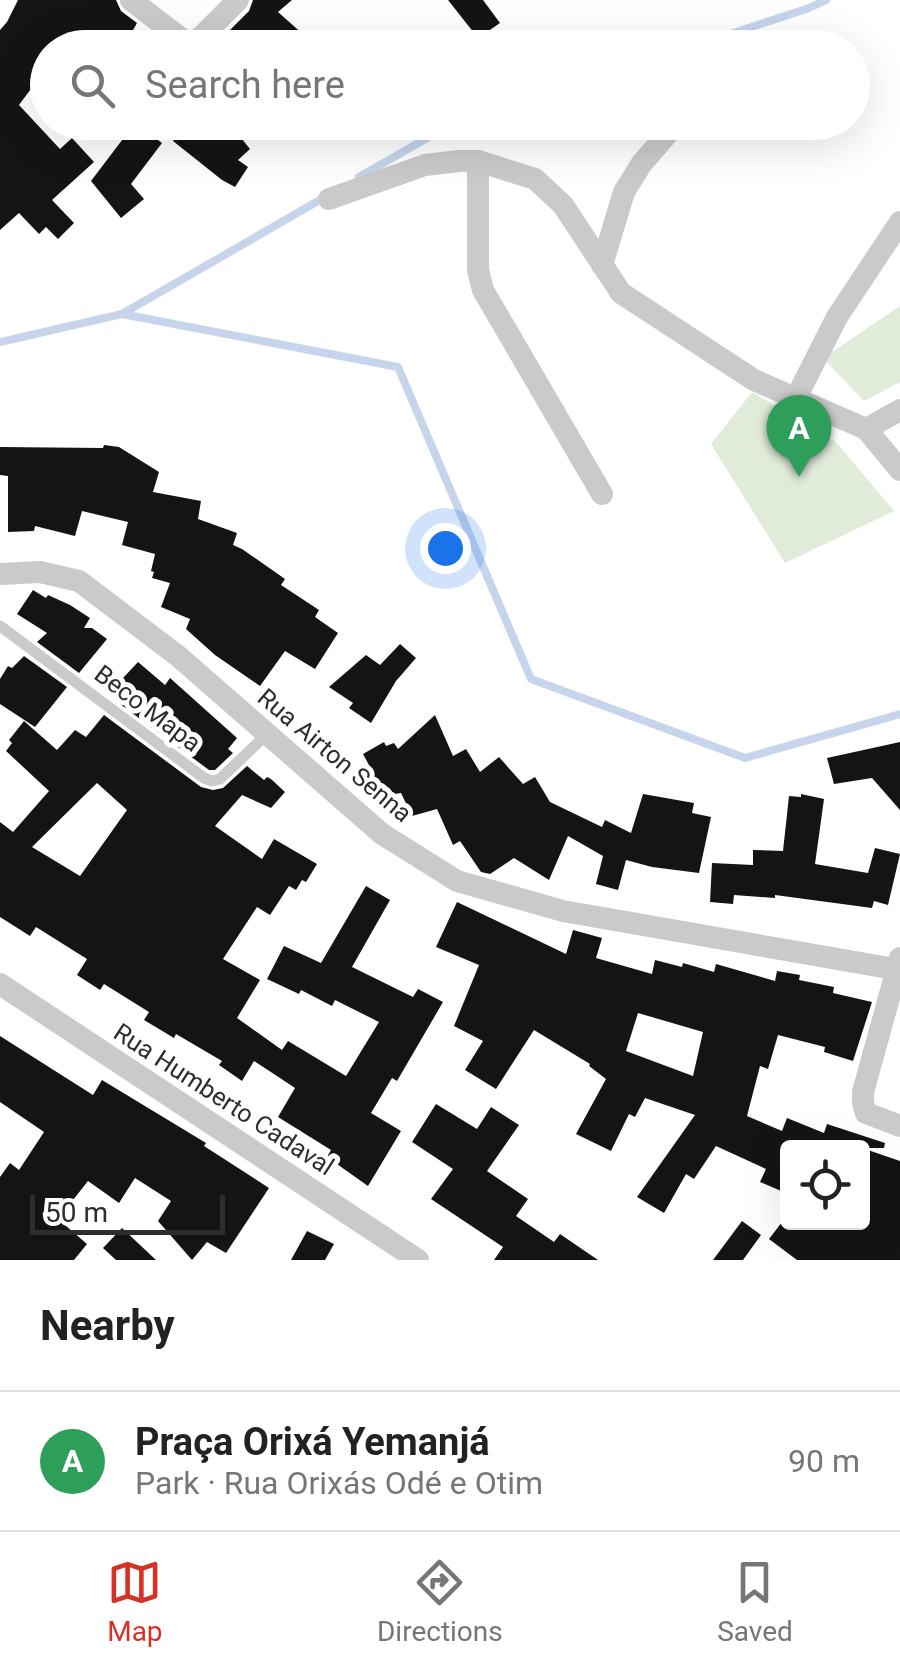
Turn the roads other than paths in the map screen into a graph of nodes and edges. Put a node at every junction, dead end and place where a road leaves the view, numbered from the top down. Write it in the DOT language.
graph roads {
  1 [pos="130,0"];
  2 [pos="238,0"];
  3 [pos="169,30"];
  4 [pos="207,30"];
  5 [pos="662,140"];
  6 [pos="478,162"];
  7 [pos="329,200"];
  8 [pos="900,222"];
  9 [pos="602,264"];
  10 [pos="796,398"];
  11 [pos="900,410"];
  12 [pos="866,429"];
  13 [pos="900,470"];
  14 [pos="602,494"];
  15 [pos="0,574"];
  16 [pos="0,626"];
  17 [pos="266,735"];
  18 [pos="899,966"];
  19 [pos="0,984"];
  20 [pos="900,1126"];
  21 [pos="418,1260"];
  1 -- 3 [label="street"];
  2 -- 4 [label="street"];
  5 -- 9 [label="street"];
  6 -- 7 [label="street"];
  6 -- 9 [label="street"];
  6 -- 14 [label="street"];
  8 -- 10 [label="street"];
  9 -- 10 [label="street"];
  10 -- 12 [label="street"];
  11 -- 12 [label="street"];
  12 -- 13 [label="street"];
  15 -- 17 [label="street, Rua Airton Senna"];
  16 -- 17 [label="lane, Beco Mapa"];
  17 -- 18 [label="street, Rua Airton Senna"];
  18 -- 20 [label="street"];
  19 -- 21 [label="street, Rua Humberto Cadaval"];
}
